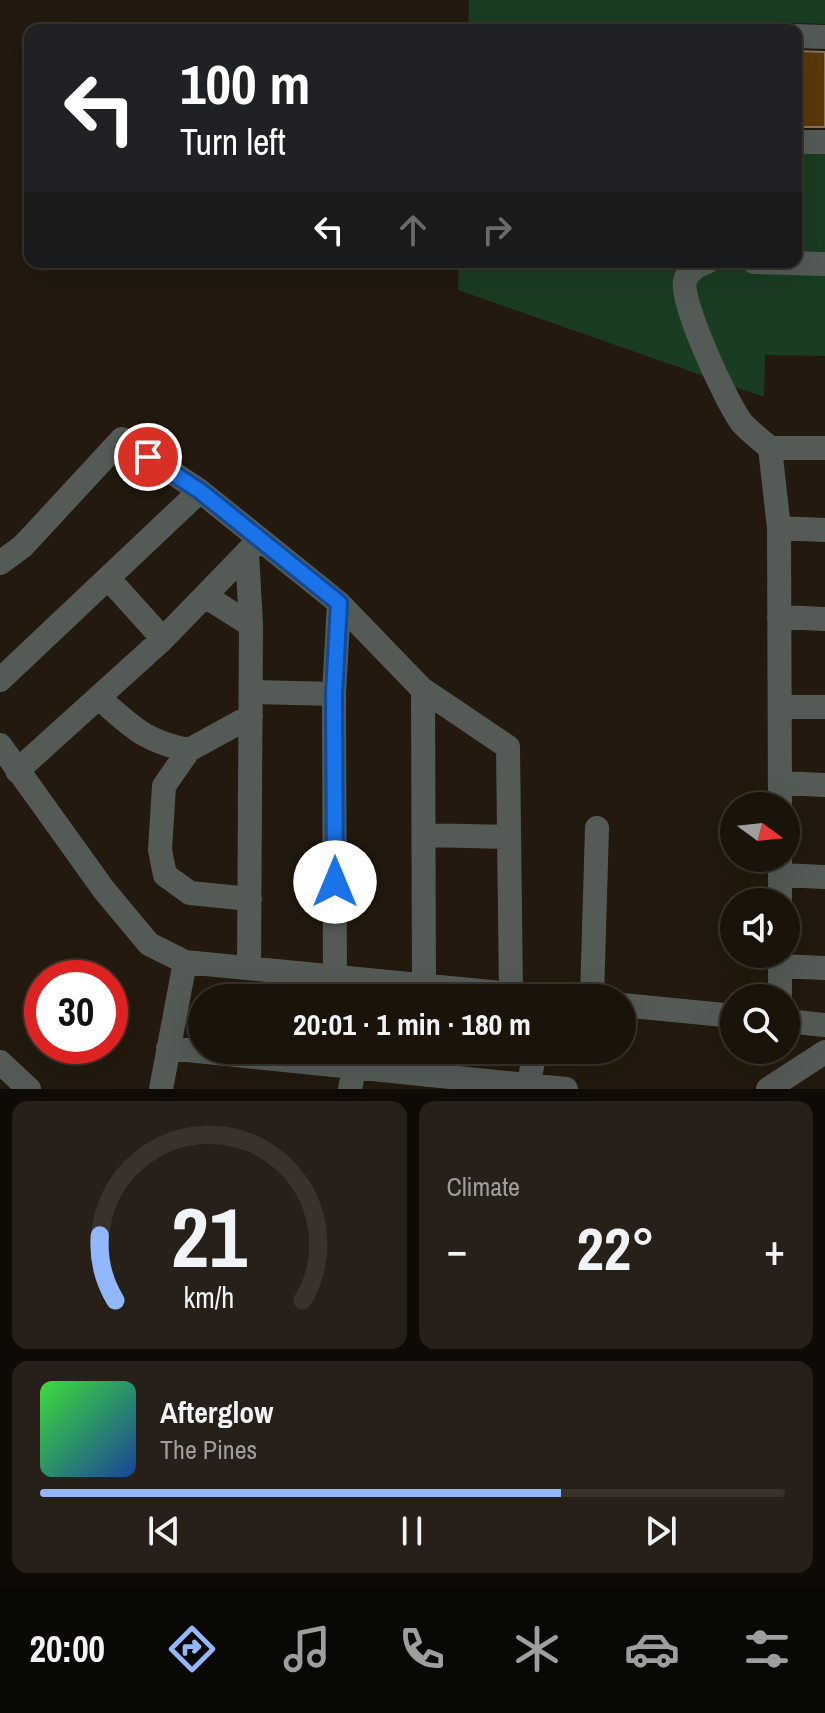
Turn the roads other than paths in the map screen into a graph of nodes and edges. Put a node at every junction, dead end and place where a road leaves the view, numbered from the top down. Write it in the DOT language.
graph roads {
  1 [pos="802,36"];
  2 [pos="825,37"];
  3 [pos="802,142"];
  4 [pos="825,142"];
  5 [pos="802,263"];
  6 [pos="825,264"];
  7 [pos="694,268"];
  8 [pos="770,448"];
  9 [pos="825,448"];
  10 [pos="200,491"];
  11 [pos="779,528"];
  12 [pos="825,530"];
  13 [pos="253,546"];
  14 [pos="0,563"];
  15 [pos="108,578"];
  16 [pos="205,596"];
  17 [pos="339,603"];
  18 [pos="779,617"];
  19 [pos="825,619"];
  20 [pos="251,625"];
  21 [pos="163,639"];
  22 [pos="0,680"];
  23 [pos="422,689"];
  24 [pos="334,694"];
  25 [pos="99,698"];
  26 [pos="251,704"];
  27 [pos="780,707"];
  28 [pos="825,707"];
  29 [pos="0,745"];
  30 [pos="189,750"];
  31 [pos="17,771"];
  32 [pos="825,785"];
  33 [pos="780,792"];
  34 [pos="790,792"];
  35 [pos="597,828"];
  36 [pos="424,835"];
  37 [pos="509,837"];
  38 [pos="800,871"];
  39 [pos="825,877"];
  40 [pos="250,899"];
  41 [pos="185,962"];
  42 [pos="800,964"];
  43 [pos="249,968"];
  44 [pos="825,968"];
  45 [pos="335,977"];
  46 [pos="355,984"];
  47 [pos="424,984"];
  48 [pos="511,984"];
  49 [pos="592,984"];
  50 [pos="636,1006"];
  51 [pos="720,1015"];
  52 [pos="800,1022"];
  53 [pos="825,1025"];
  54 [pos="168,1048"];
  55 [pos="825,1052"];
  56 [pos="0,1062"];
  57 [pos="532,1064"];
  58 [pos="814,1066"];
  59 [pos="354,1069"];
  60 [pos="528,1087"];
  61 [pos="29,1089"];
  62 [pos="161,1089"];
  63 [pos="566,1089"];
  64 [pos="768,1089"];
  1 -- 2 [label="street"];
  3 -- 4 [label="street"];
  5 -- 6 [label="street"];
  7 -- 8 [label="street"];
  8 -- 9 [label="street"];
  8 -- 11 [label="street"];
  10 -- 13 [label="street"];
  10 -- 14 [label="street"];
  10 -- 15 [label="street"];
  11 -- 12 [label="street"];
  11 -- 18 [label="street"];
  13 -- 16 [label="street"];
  13 -- 17 [label="street"];
  13 -- 20 [label="street"];
  15 -- 21 [label="street"];
  15 -- 22 [label="street"];
  16 -- 20 [label="street"];
  16 -- 21 [label="street"];
  17 -- 23 [label="street"];
  17 -- 24 [label="street"];
  18 -- 19 [label="street"];
  18 -- 27 [label="street"];
  20 -- 26 [label="street"];
  21 -- 25 [label="street"];
  23 -- 36 [label="street"];
  23 -- 37 [label="street"];
  24 -- 26 [label="street"];
  24 -- 45 [label="street"];
  25 -- 30 [label="street"];
  25 -- 31 [label="street"];
  26 -- 30 [label="street"];
  26 -- 40 [label="street"];
  27 -- 28 [label="street"];
  27 -- 33 [label="street"];
  29 -- 31 [label="street"];
  30 -- 40 [label="street"];
  31 -- 41 [label="street"];
  32 -- 34 [label="street"];
  35 -- 49 [label="street"];
  36 -- 37 [label="street"];
  36 -- 47 [label="street"];
  37 -- 48 [label="street"];
  38 -- 39 [label="street"];
  40 -- 43 [label="street"];
  41 -- 43 [label="street"];
  41 -- 54 [label="street"];
  42 -- 44 [label="street"];
  43 -- 45 [label="street"];
  45 -- 46 [label="street"];
  50 -- 51 [label="street"];
  52 -- 53 [label="street"];
  54 -- 59 [label="street"];
  54 -- 62 [label="street"];
  55 -- 58 [label="street"];
  56 -- 61 [label="street"];
  57 -- 60 [label="street"];
  58 -- 64 [label="street"];
  59 -- 60 [label="street"];
  60 -- 63 [label="street"];
}
